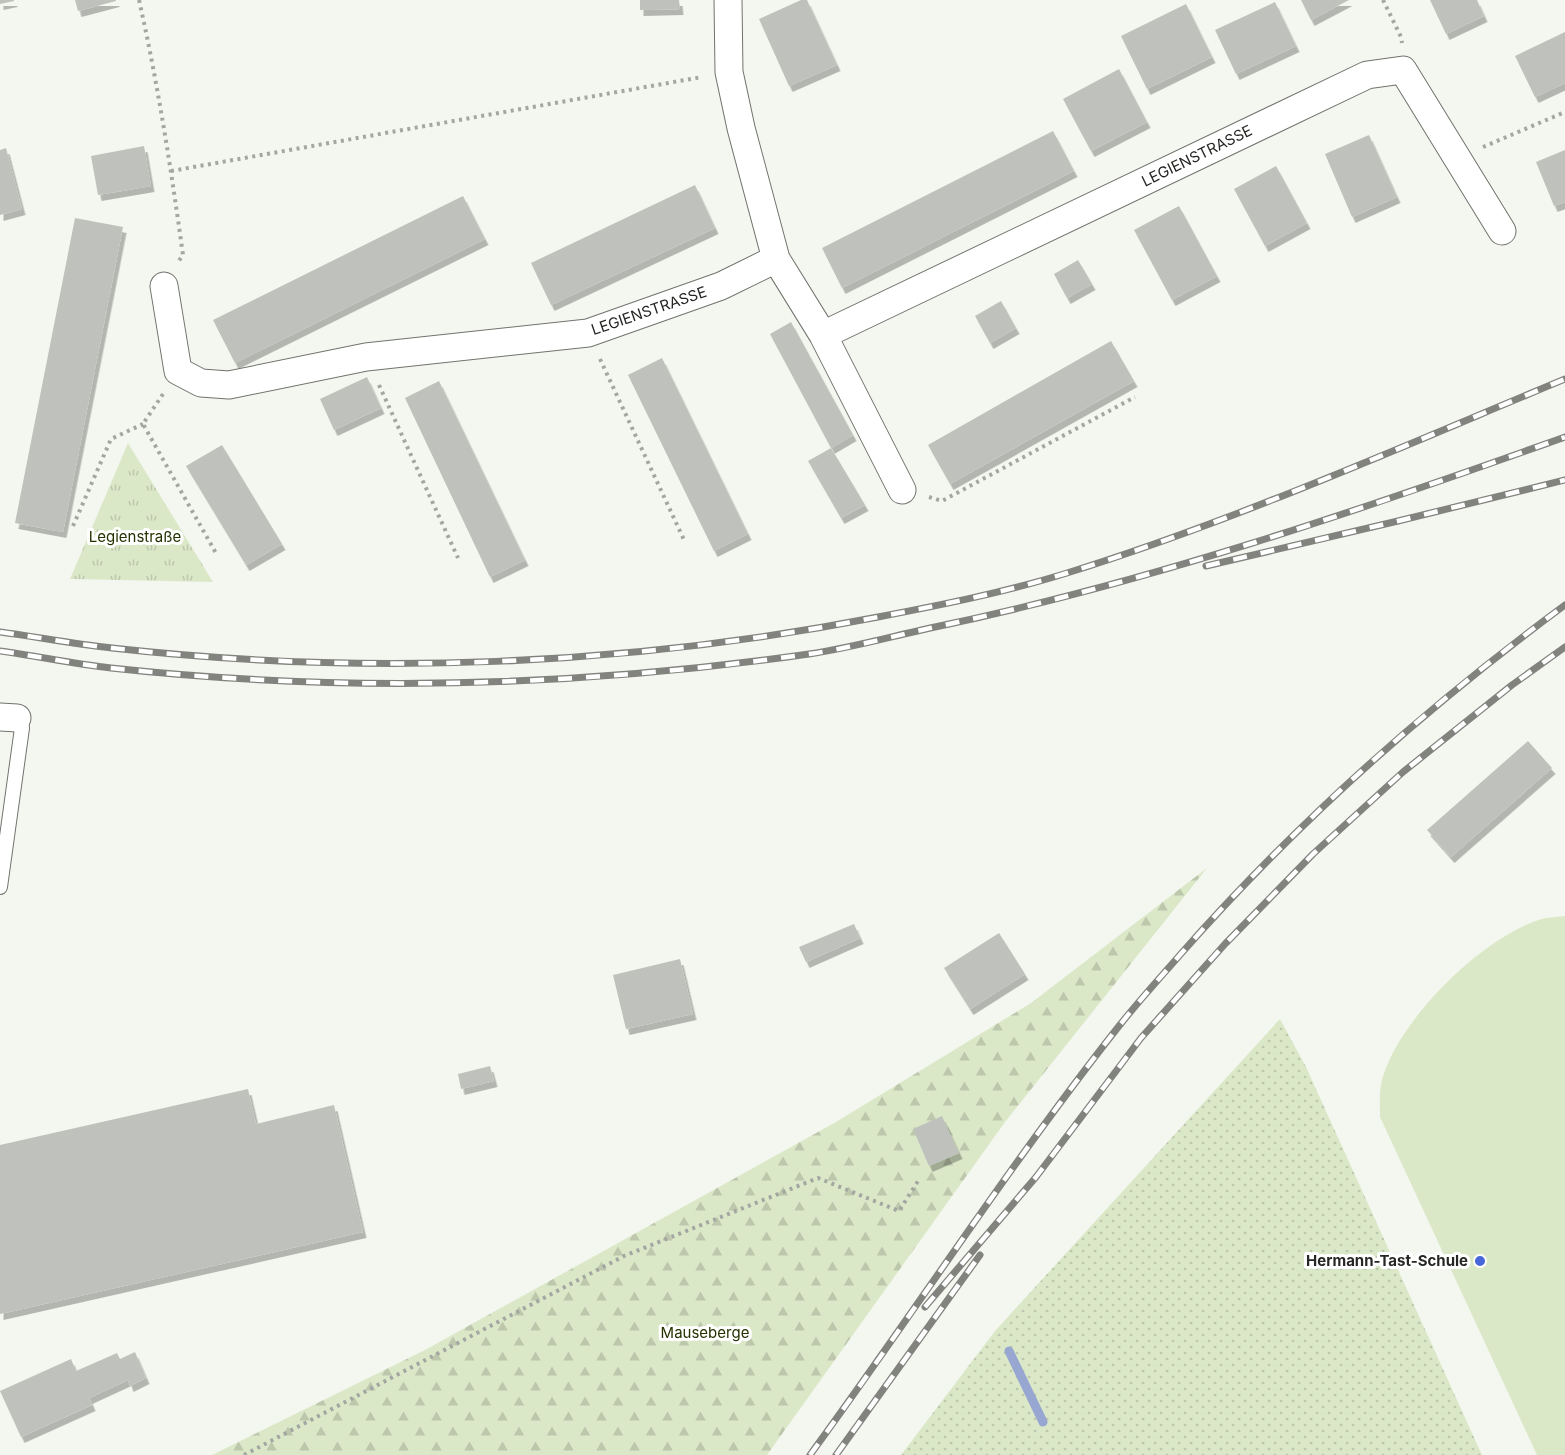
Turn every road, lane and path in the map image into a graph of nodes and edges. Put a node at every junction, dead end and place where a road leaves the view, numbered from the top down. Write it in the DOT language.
graph roads {
  1 [pos="139,0"];
  2 [pos="728,0"];
  3 [pos="1383,0"];
  4 [pos="1403,70"];
  5 [pos="729,72"];
  6 [pos="1565,112"];
  7 [pos="1457,158"];
  8 [pos="171,171"];
  9 [pos="1502,231"];
  10 [pos="776,259"];
  11 [pos="164,286"];
  12 [pos="588,333"];
  13 [pos="823,335"];
  14 [pos="366,357"];
  15 [pos="178,371"];
  16 [pos="1135,397"];
  17 [pos="143,424"];
  18 [pos="902,490"];
  19 [pos="73,526"];
  20 [pos="685,542"];
  21 [pos="217,555"];
  22 [pos="458,558"];
  23 [pos="8,718"];
  24 [pos="0,887"];
  25 [pos="920,1178"];
  26 [pos="259,1447"];
  27 [pos="244,1455"];
  28 [pos="260,1455"];
  1 -- 8 [label="path"];
  2 -- 5 [label="street"];
  3 -- 4 [label="path"];
  4 -- 7 [label="street"];
  4 -- 13 [label="street, LEGIENSTRASSE"];
  5 -- 8 [label="path"];
  5 -- 10 [label="street"];
  6 -- 7 [label="path"];
  7 -- 9 [label="street"];
  8 -- 11 [label="path"];
  10 -- 12 [label="street, LEGIENSTRASSE"];
  10 -- 13 [label="street"];
  11 -- 15 [label="street"];
  12 -- 14 [label="street, LEGIENSTRASSE"];
  12 -- 20 [label="path"];
  13 -- 18 [label="street"];
  14 -- 15 [label="street, LEGIENSTRASSE"];
  14 -- 22 [label="path"];
  15 -- 17 [label="path"];
  16 -- 18 [label="path"];
  17 -- 19 [label="path"];
  17 -- 21 [label="path"];
  23 -- 24 [label="lane"];
  25 -- 26 [label="path"];
  26 -- 27 [label="path"];
  26 -- 28 [label="path"];
}
